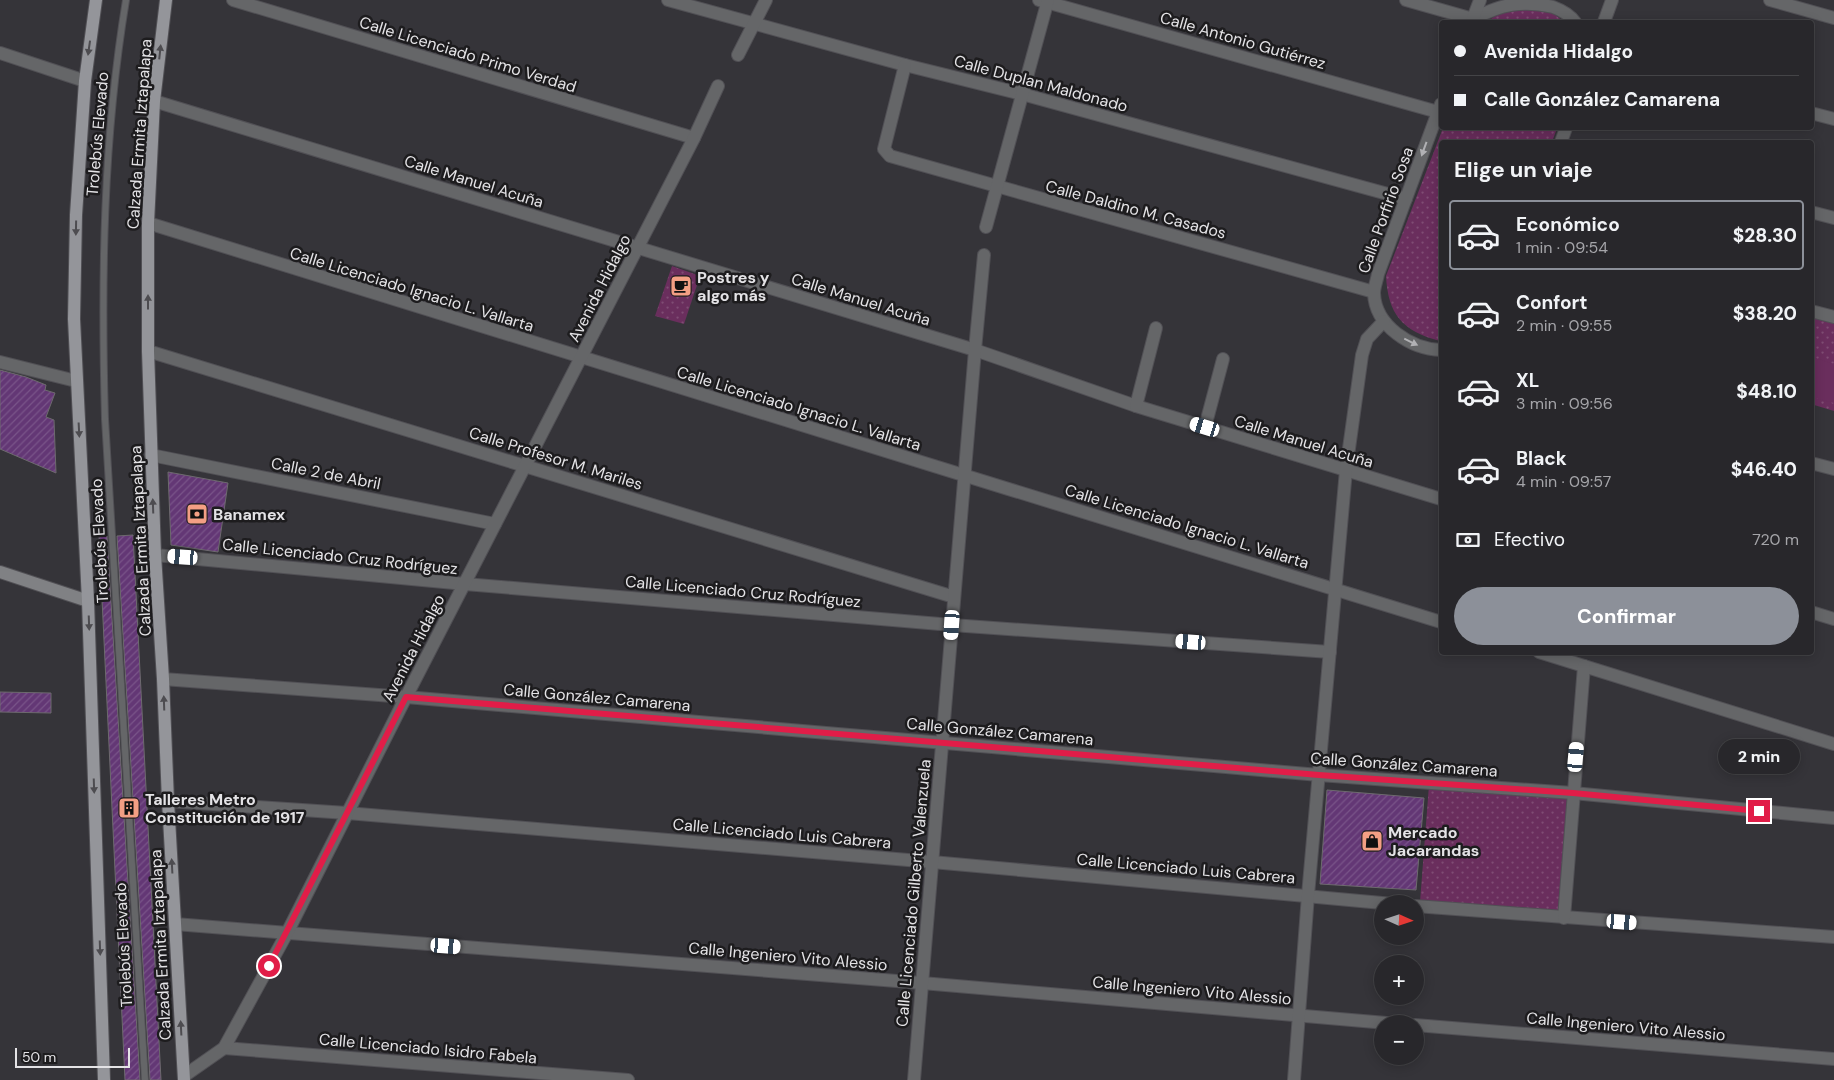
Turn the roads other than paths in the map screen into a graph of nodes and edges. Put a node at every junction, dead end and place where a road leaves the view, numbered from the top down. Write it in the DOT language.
graph roads {
  1 [pos="96,0"];
  2 [pos="126,0"];
  3 [pos="166,0"];
  4 [pos="232,0"];
  5 [pos="668,0"];
  6 [pos="766,0"];
  7 [pos="1406,0"];
  8 [pos="1480,0"];
  9 [pos="1612,0"];
  10 [pos="1770,0"];
  11 [pos="1044,1"];
  12 [pos="1834,18"];
  13 [pos="1470,20"];
  14 [pos="1473,20"];
  15 [pos="1475,20"];
  16 [pos="1573,20"];
  17 [pos="1605,20"];
  18 [pos="755,23"];
  19 [pos="0,53"];
  20 [pos="738,55"];
  21 [pos="905,65"];
  22 [pos="85,81"];
  23 [pos="718,86"];
  24 [pos="1022,94"];
  25 [pos="154,101"];
  26 [pos="1439,108"];
  27 [pos="1439,111"];
  28 [pos="1814,114"];
  29 [pos="1834,119"];
  30 [pos="694,138"];
  31 [pos="996,187"];
  32 [pos="1406,198"];
  33 [pos="1814,213"];
  34 [pos="1834,218"];
  35 [pos="148,223"];
  36 [pos="986,227"];
  37 [pos="637,248"];
  38 [pos="984,255"];
  39 [pos="1374,292"];
  40 [pos="1814,312"];
  41 [pos="1834,317"];
  42 [pos="1384,321"];
  43 [pos="1156,328"];
  44 [pos="975,350"];
  45 [pos="1439,350"];
  46 [pos="148,351"];
  47 [pos="581,358"];
  48 [pos="1223,360"];
  49 [pos="0,362"];
  50 [pos="76,381"];
  51 [pos="1136,406"];
  52 [pos="1205,427"];
  53 [pos="151,455"];
  54 [pos="1814,464"];
  55 [pos="526,466"];
  56 [pos="1834,469"];
  57 [pos="1346,470"];
  58 [pos="964,474"];
  59 [pos="1439,499"];
  60 [pos="495,524"];
  61 [pos="155,555"];
  62 [pos="0,572"];
  63 [pos="465,584"];
  64 [pos="1336,590"];
  65 [pos="954,597"];
  66 [pos="88,601"];
  67 [pos="1814,613"];
  68 [pos="1834,618"];
  69 [pos="1439,621"];
  70 [pos="952,625"];
  71 [pos="1330,652"];
  72 [pos="1549,655"];
  73 [pos="1584,666"];
  74 [pos="163,680"];
  75 [pos="406,697"];
  76 [pos="943,742"];
  77 [pos="1834,744"];
  78 [pos="1319,775"];
  79 [pos="1573,793"];
  80 [pos="168,801"];
  81 [pos="347,813"];
  82 [pos="1834,818"];
  83 [pos="932,862"];
  84 [pos="1308,895"];
  85 [pos="1374,902"];
  86 [pos="1424,907"];
  87 [pos="1564,918"];
  88 [pos="175,924"];
  89 [pos="287,933"];
  90 [pos="1834,937"];
  91 [pos="922,983"];
  92 [pos="1299,1016"];
  93 [pos="1374,1022"];
  94 [pos="1424,1026"];
  95 [pos="224,1048"];
  96 [pos="1834,1059"];
  97 [pos="184,1078"];
  98 [pos="104,1080"];
  99 [pos="145,1080"];
  100 [pos="628,1080"];
  101 [pos="914,1080"];
  102 [pos="1294,1080"];
  1 -- 22 [label="main road, one-way"];
  2 -- 99 [label="lane, Trolebús Elevado"];
  25 -- 3 [label="main road, Calzada Ermita Iztapalapa, one-way"];
  4 -- 30 [label="street, Calle Licenciado Primo Verdad"];
  5 -- 18 [label="street, Calle Duplan Maldonado"];
  6 -- 18 [label="street"];
  7 -- 13 [label="street"];
  8 -- 14 [label="street"];
  9 -- 17 [label="street"];
  10 -- 12 [label="street"];
  11 -- 24 [label="street"];
  11 -- 26 [label="street, Calle Antonio Gutiérrez"];
  15 -- 16 [label="street"];
  18 -- 20 [label="street"];
  18 -- 21 [label="street, Calle Duplan Maldonado"];
  19 -- 22 [label="street"];
  21 -- 24 [label="street, Calle Duplan Maldonado"];
  21 -- 31 [label="street, Calle Daldino M. Casados"];
  22 -- 50 [label="main road, one-way"];
  23 -- 30 [label="street, Avenida Hidalgo"];
  24 -- 31 [label="street"];
  24 -- 32 [label="street, Calle Duplan Maldonado"];
  25 -- 35 [label="main road, Calzada Ermita Iztapalapa"];
  25 -- 37 [label="street, Calle Manuel Acuña"];
  27 -- 32 [label="street, Calle Porfirio Sosa, one-way"];
  28 -- 29 [label="street"];
  30 -- 37 [label="street, Avenida Hidalgo"];
  31 -- 36 [label="street"];
  31 -- 39 [label="street, Calle Daldino M. Casados"];
  32 -- 39 [label="street, Calle Porfirio Sosa"];
  33 -- 34 [label="street"];
  46 -- 35 [label="main road, Calzada Ermita Iztapalapa, one-way"];
  35 -- 47 [label="street, Calle Licenciado Ignacio L. Vallarta"];
  37 -- 44 [label="street, Calle Manuel Acuña"];
  37 -- 47 [label="street, Avenida Hidalgo"];
  38 -- 44 [label="street, Calle Licenciado Gilberto Valenzuela"];
  39 -- 42 [label="street, Calle Porfirio Sosa"];
  40 -- 41 [label="street"];
  42 -- 45 [label="street, Calle Porfirio Sosa, one-way"];
  42 -- 57 [label="street"];
  43 -- 51 [label="street"];
  44 -- 51 [label="street, Calle Manuel Acuña"];
  44 -- 58 [label="street, Calle Licenciado Gilberto Valenzuela"];
  46 -- 53 [label="main road, Calzada Ermita Iztapalapa"];
  46 -- 55 [label="street, Calle Profesor M. Mariles"];
  47 -- 55 [label="street, Avenida Hidalgo"];
  47 -- 58 [label="street, Calle Licenciado Ignacio L. Vallarta"];
  48 -- 52 [label="street"];
  49 -- 50 [label="street"];
  50 -- 66 [label="main road, one-way"];
  51 -- 52 [label="street, Calle Manuel Acuña"];
  52 -- 57 [label="street, Calle Manuel Acuña"];
  53 -- 60 [label="street, Calle 2 de Abril"];
  61 -- 53 [label="main road, Calzada Ermita Iztapalapa, one-way"];
  54 -- 56 [label="street"];
  55 -- 60 [label="street, Avenida Hidalgo"];
  55 -- 65 [label="street, Calle Profesor M. Mariles"];
  57 -- 59 [label="street, Calle Manuel Acuña"];
  57 -- 64 [label="street"];
  58 -- 64 [label="street, Calle Licenciado Ignacio L. Vallarta"];
  58 -- 65 [label="street, Calle Licenciado Gilberto Valenzuela"];
  60 -- 63 [label="street, Avenida Hidalgo"];
  61 -- 63 [label="street, Calle Licenciado Cruz Rodríguez"];
  61 -- 74 [label="main road, Calzada Ermita Iztapalapa"];
  62 -- 66 [label="street"];
  63 -- 70 [label="street, Calle Licenciado Cruz Rodríguez"];
  63 -- 75 [label="street, Avenida Hidalgo"];
  64 -- 69 [label="street, Calle Licenciado Ignacio L. Vallarta"];
  64 -- 71 [label="street"];
  65 -- 70 [label="street, Calle Licenciado Gilberto Valenzuela"];
  66 -- 98 [label="main road, one-way"];
  67 -- 68 [label="street"];
  70 -- 71 [label="street, Calle Licenciado Cruz Rodríguez"];
  70 -- 76 [label="street, Calle Licenciado Gilberto Valenzuela"];
  71 -- 78 [label="street"];
  72 -- 73 [label="street"];
  73 -- 77 [label="street"];
  73 -- 79 [label="street"];
  74 -- 75 [label="street, Calle González Camarena"];
  80 -- 74 [label="main road, Calzada Ermita Iztapalapa, one-way"];
  75 -- 76 [label="street, Calle González Camarena"];
  75 -- 81 [label="street, Avenida Hidalgo"];
  76 -- 78 [label="street, Calle González Camarena"];
  76 -- 83 [label="street, Calle Licenciado Gilberto Valenzuela"];
  78 -- 79 [label="street, Calle González Camarena"];
  78 -- 84 [label="street"];
  79 -- 82 [label="street, Calle González Camarena"];
  79 -- 87 [label="street"];
  80 -- 81 [label="street, Calle Licenciado Luis Cabrera"];
  88 -- 80 [label="main road, Calzada Ermita Iztapalapa, one-way"];
  81 -- 83 [label="street, Calle Licenciado Luis Cabrera"];
  81 -- 89 [label="street, Avenida Hidalgo"];
  83 -- 84 [label="street, Calle Licenciado Luis Cabrera"];
  83 -- 91 [label="street, Calle Licenciado Gilberto Valenzuela"];
  84 -- 85 [label="street, Calle Licenciado Luis Cabrera"];
  84 -- 92 [label="street"];
  86 -- 87 [label="street"];
  87 -- 90 [label="street"];
  88 -- 89 [label="street, Calle Ingeniero Vito Alessio"];
  97 -- 88 [label="main road, Calzada Ermita Iztapalapa, one-way"];
  89 -- 91 [label="street, Calle Ingeniero Vito Alessio"];
  89 -- 95 [label="street, Avenida Hidalgo"];
  91 -- 92 [label="street, Calle Ingeniero Vito Alessio"];
  91 -- 101 [label="street, Calle Licenciado Gilberto Valenzuela"];
  92 -- 93 [label="street, Calle Ingeniero Vito Alessio"];
  92 -- 102 [label="street"];
  94 -- 96 [label="street, Calle Ingeniero Vito Alessio"];
  95 -- 97 [label="street, Avenida Hidalgo"];
  95 -- 100 [label="street, Calle Licenciado Isidro Fabela"];
}
